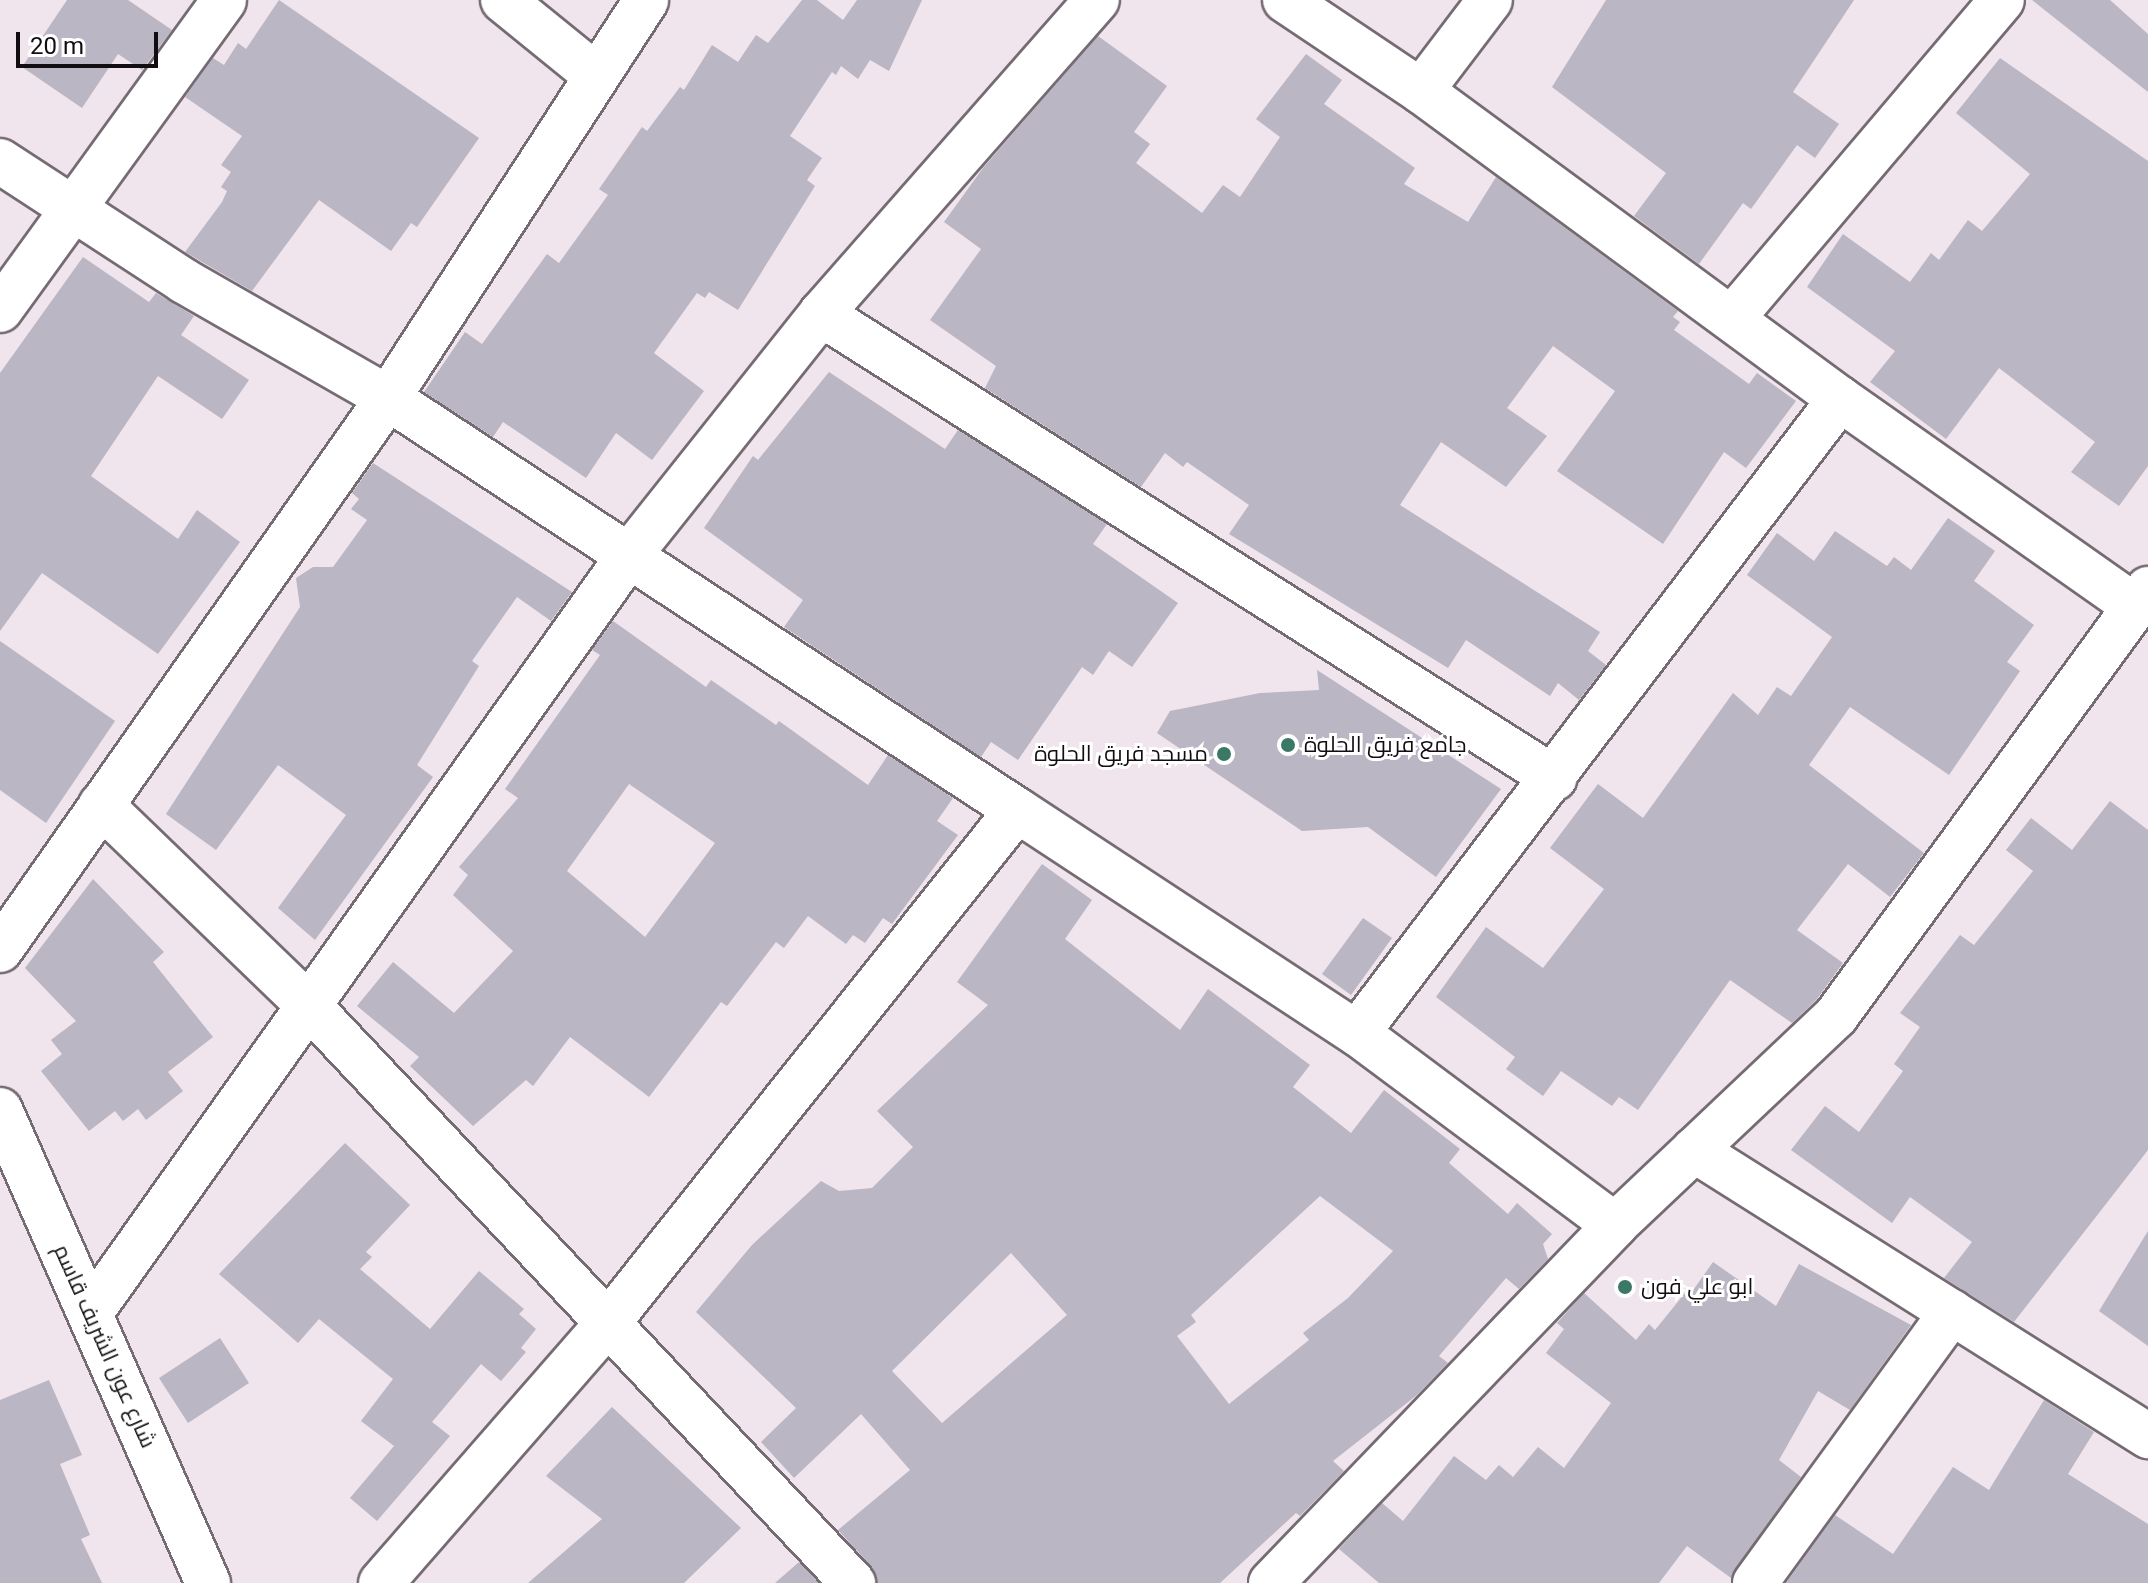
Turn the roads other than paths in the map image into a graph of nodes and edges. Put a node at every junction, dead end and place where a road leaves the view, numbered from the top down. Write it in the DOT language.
graph roads {
  1 [pos="224,0"];
  2 [pos="503,0"];
  3 [pos="646,0"];
  4 [pos="1097,0"];
  5 [pos="1285,0"];
  6 [pos="1490,0"];
  7 [pos="2002,0"];
  8 [pos="594,74"];
  9 [pos="1421,91"];
  10 [pos="0,161"];
  11 [pos="73,213"];
  12 [pos="0,310"];
  13 [pos="821,314"];
  14 [pos="1734,316"];
  15 [pos="388,398"];
  16 [pos="1840,399"];
  17 [pos="627,558"];
  18 [pos="2142,597"];
  19 [pos="1554,778"];
  20 [pos="101,805"];
  21 [pos="1017,810"];
  22 [pos="0,950"];
  23 [pos="310,1007"];
  24 [pos="1357,1033"];
  25 [pos="0,1110"];
  26 [pos="1694,1150"];
  27 [pos="1615,1225"];
  28 [pos="91,1312"];
  29 [pos="1952,1312"];
  30 [pos="607,1324"];
  31 [pos="2148,1436"];
  32 [pos="208,1583"];
  33 [pos="381,1583"];
  34 [pos="853,1583"];
  35 [pos="1271,1583"];
  36 [pos="1755,1583"];
  1 -- 11 [label="street"];
  2 -- 8 [label="street"];
  3 -- 8 [label="street"];
  4 -- 13 [label="street"];
  5 -- 9 [label="street"];
  6 -- 9 [label="street"];
  7 -- 14 [label="street"];
  8 -- 15 [label="street"];
  9 -- 14 [label="street"];
  10 -- 11 [label="street"];
  11 -- 12 [label="street"];
  11 -- 15 [label="street"];
  13 -- 17 [label="street"];
  13 -- 19 [label="street"];
  14 -- 16 [label="street"];
  15 -- 17 [label="street"];
  15 -- 20 [label="street"];
  16 -- 18 [label="street"];
  16 -- 19 [label="street"];
  17 -- 21 [label="street"];
  17 -- 23 [label="street"];
  18 -- 26 [label="street"];
  19 -- 24 [label="street"];
  20 -- 22 [label="street"];
  20 -- 23 [label="street"];
  21 -- 24 [label="street"];
  21 -- 30 [label="street"];
  23 -- 28 [label="street"];
  23 -- 30 [label="street"];
  24 -- 27 [label="street"];
  25 -- 28 [label="street, شارع عون الشريف قاسم"];
  26 -- 27 [label="street"];
  26 -- 29 [label="street"];
  27 -- 35 [label="street"];
  28 -- 32 [label="street, شارع عون الشريف قاسم"];
  29 -- 31 [label="street"];
  29 -- 36 [label="street"];
  30 -- 33 [label="street"];
  30 -- 34 [label="street"];
}
